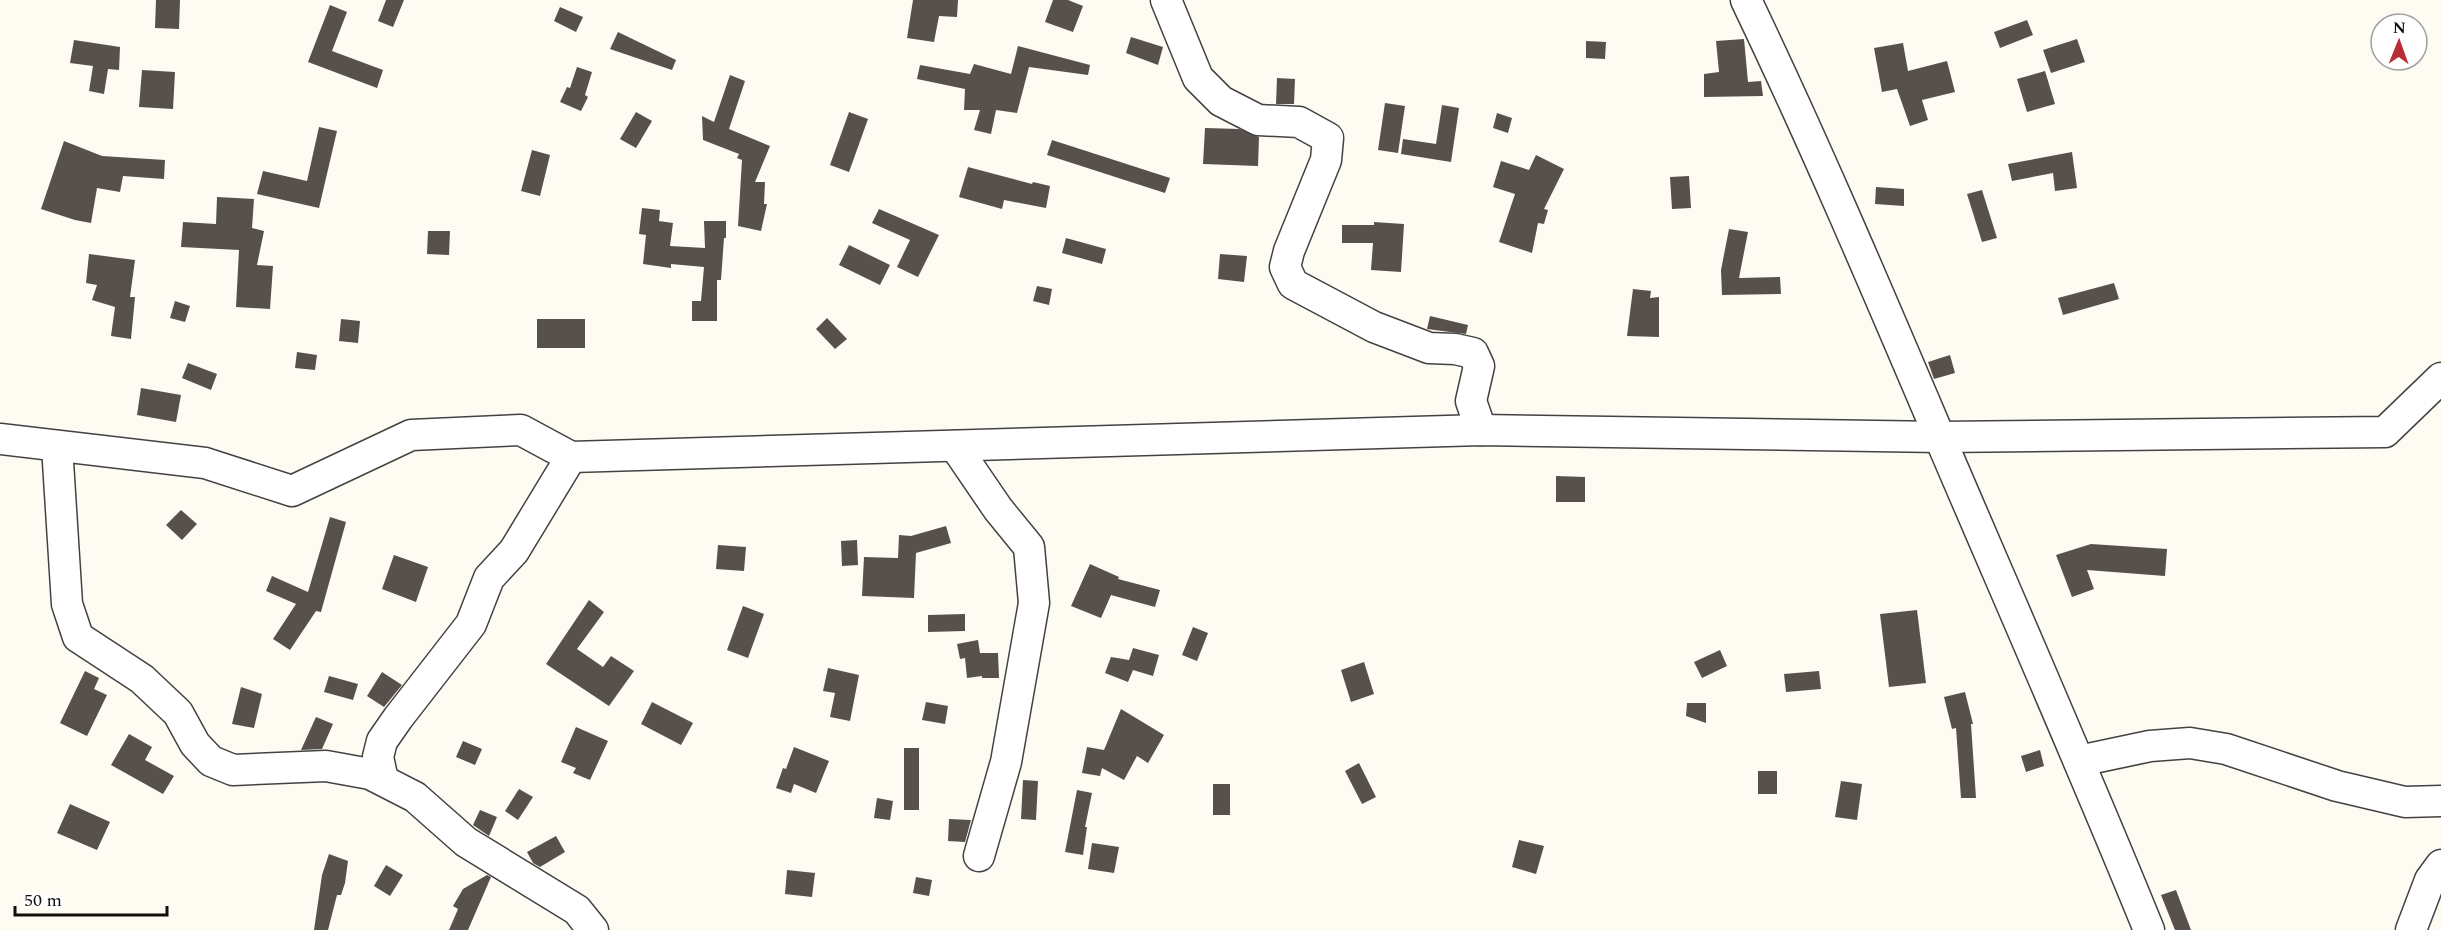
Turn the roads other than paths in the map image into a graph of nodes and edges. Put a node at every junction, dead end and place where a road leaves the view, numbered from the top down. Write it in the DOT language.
graph roads {
  1 [pos="1166,0"];
  2 [pos="1746,0"];
  3 [pos="2441,378"];
  4 [pos="1481,430"];
  5 [pos="1940,437"];
  6 [pos="0,439"];
  7 [pos="57,446"];
  8 [pos="956,446"];
  9 [pos="571,457"];
  10 [pos="2079,761"];
  11 [pos="383,780"];
  12 [pos="2441,801"];
  13 [pos="980,856"];
  14 [pos="2441,865"];
  15 [pos="593,930"];
  16 [pos="2149,930"];
  17 [pos="2411,930"];
  1 -- 4 [label="street"];
  2 -- 5 [label="street"];
  3 -- 5 [label="street"];
  4 -- 5 [label="street"];
  4 -- 8 [label="street"];
  5 -- 10 [label="street"];
  6 -- 7 [label="street"];
  7 -- 9 [label="street"];
  7 -- 11 [label="street"];
  8 -- 9 [label="street"];
  8 -- 13 [label="street"];
  9 -- 11 [label="street"];
  10 -- 12 [label="street"];
  10 -- 16 [label="street"];
  11 -- 15 [label="street"];
  14 -- 17 [label="street"];
}
